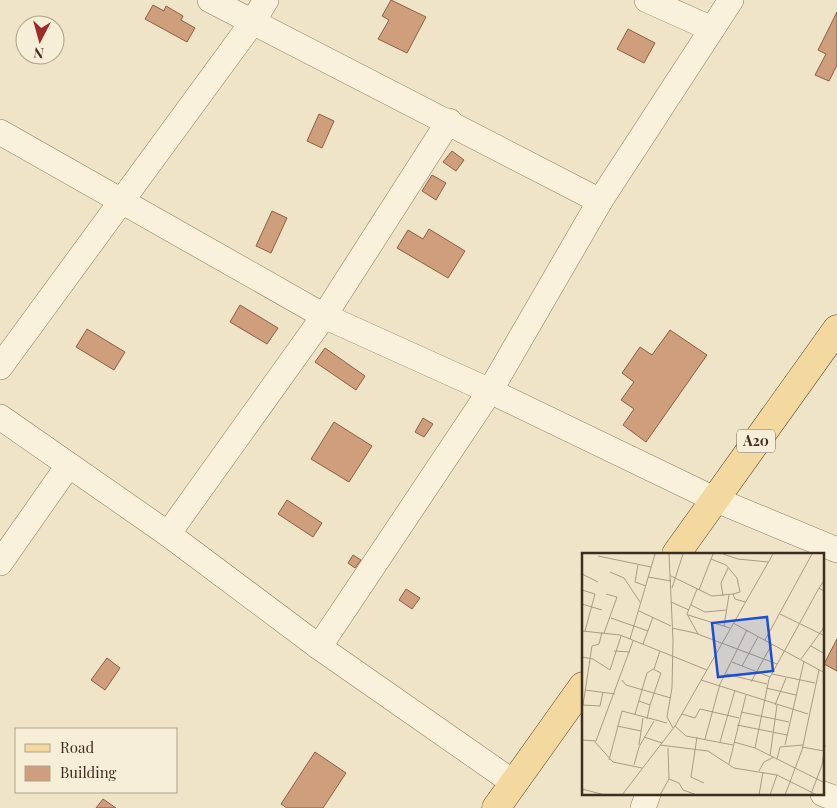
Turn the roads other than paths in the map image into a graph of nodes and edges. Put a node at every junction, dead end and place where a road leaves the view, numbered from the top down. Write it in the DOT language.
graph roads {
  1 [pos="210,0"];
  2 [pos="266,0"];
  3 [pos="647,0"];
  4 [pos="731,0"];
  5 [pos="252,23"];
  6 [pos="712,29"];
  7 [pos="449,121"];
  8 [pos="0,132"];
  9 [pos="600,201"];
  10 [pos="122,202"];
  11 [pos="324,316"];
  12 [pos="837,329"];
  13 [pos="0,367"];
  14 [pos="490,391"];
  15 [pos="0,417"];
  16 [pos="68,466"];
  17 [pos="714,499"];
  18 [pos="168,534"];
  19 [pos="837,550"];
  20 [pos="677,553"];
  21 [pos="0,563"];
  22 [pos="319,647"];
  23 [pos="578,702"];
  24 [pos="514,783"];
  25 [pos="824,794"];
  26 [pos="647,796"];
  27 [pos="837,799"];
  28 [pos="496,808"];
  29 [pos="643,808"];
  1 -- 5 [label="street"];
  2 -- 5 [label="street"];
  3 -- 6 [label="street"];
  4 -- 6 [label="street"];
  5 -- 7 [label="street"];
  5 -- 10 [label="street"];
  6 -- 9 [label="street"];
  7 -- 9 [label="street"];
  7 -- 11 [label="street"];
  8 -- 10 [label="street"];
  9 -- 14 [label="street"];
  10 -- 11 [label="street"];
  10 -- 13 [label="street"];
  11 -- 14 [label="street"];
  11 -- 18 [label="street"];
  12 -- 17 [label="main road, A20"];
  14 -- 17 [label="street"];
  14 -- 22 [label="street"];
  15 -- 16 [label="street"];
  16 -- 18 [label="street"];
  16 -- 21 [label="street"];
  17 -- 19 [label="street"];
  17 -- 20 [label="main road, A20"];
  18 -- 22 [label="street"];
  22 -- 24 [label="street"];
  23 -- 24 [label="main road"];
  24 -- 28 [label="main road"];
  25 -- 27 [label="street"];
  26 -- 29 [label="street"];
}
